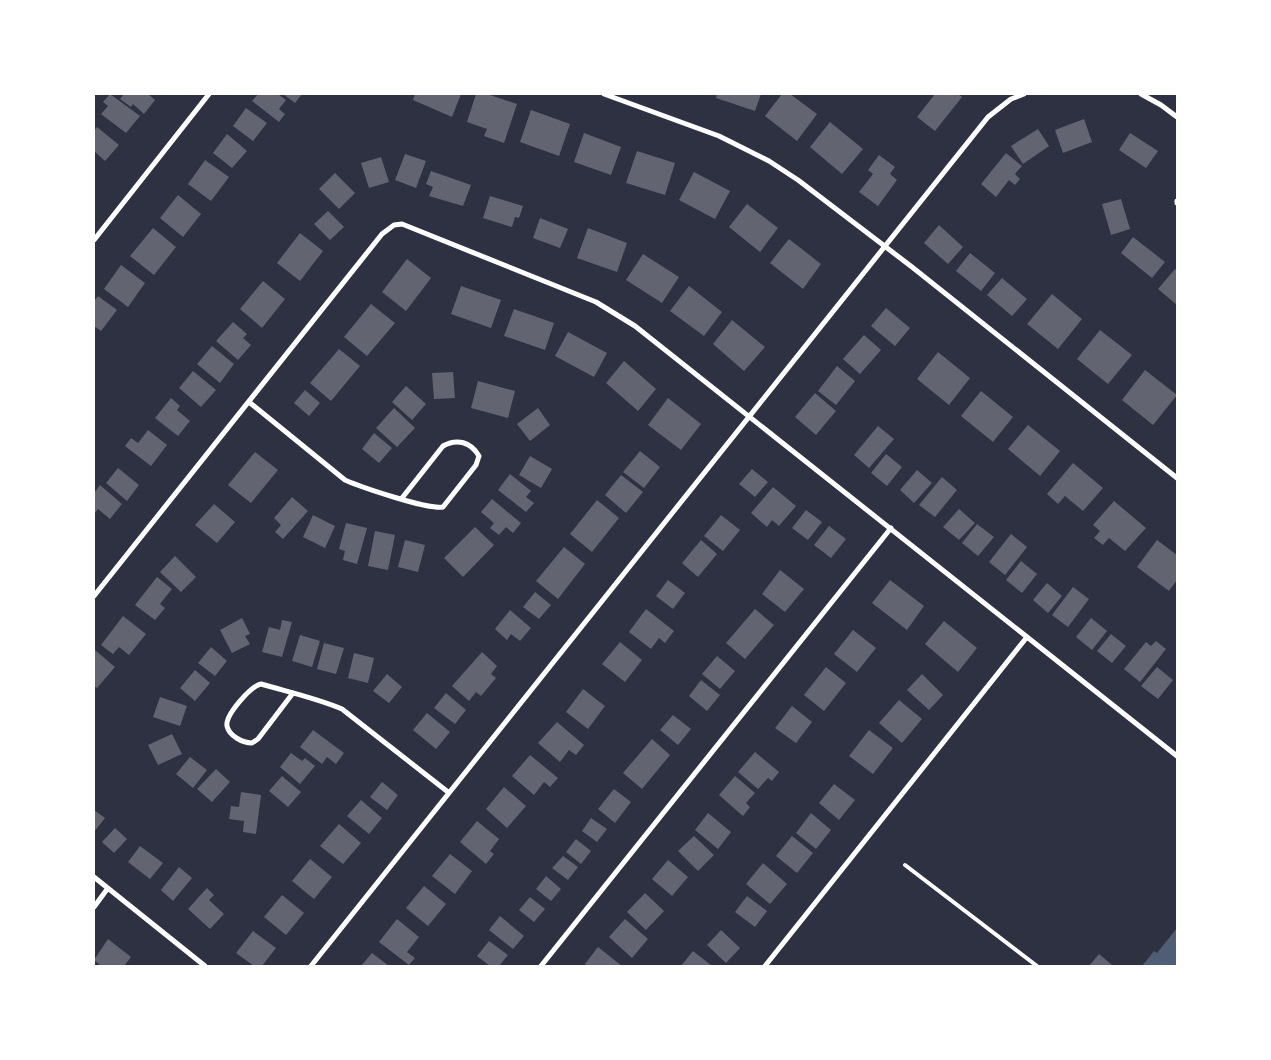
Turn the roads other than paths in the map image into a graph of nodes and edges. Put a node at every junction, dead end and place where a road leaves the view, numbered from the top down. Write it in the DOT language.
graph roads {
  1 [pos="208,94"];
  2 [pos="604,94"];
  3 [pos="1008,94"];
  4 [pos="1024,94"];
  5 [pos="1140,94"];
  6 [pos="1012,99"];
  7 [pos="1177,117"];
  8 [pos="94,240"];
  9 [pos="884,246"];
  10 [pos="249,402"];
  11 [pos="750,415"];
  12 [pos="1177,478"];
  13 [pos="402,498"];
  14 [pos="891,528"];
  15 [pos="94,596"];
  16 [pos="1027,637"];
  17 [pos="293,693"];
  18 [pos="1177,756"];
  19 [pos="448,792"];
  20 [pos="905,865"];
  21 [pos="94,877"];
  22 [pos="108,888"];
  23 [pos="94,907"];
  24 [pos="205,966"];
  25 [pos="311,966"];
  26 [pos="541,966"];
  27 [pos="765,966"];
  28 [pos="1037,966"];
  1 -- 8 [label="street"];
  2 -- 9 [label="street"];
  3 -- 6 [label="street"];
  4 -- 6 [label="street"];
  5 -- 7 [label="street"];
  6 -- 9 [label="street"];
  9 -- 11 [label="street"];
  9 -- 12 [label="street"];
  10 -- 11 [label="street"];
  10 -- 13 [label="street"];
  10 -- 15 [label="street"];
  11 -- 14 [label="street"];
  11 -- 19 [label="street"];
  13 -- 13 [label="street"];
  14 -- 16 [label="street"];
  14 -- 26 [label="street"];
  16 -- 18 [label="street"];
  16 -- 27 [label="street"];
  17 -- 17 [label="street"];
  17 -- 19 [label="street"];
  19 -- 25 [label="street"];
  20 -- 28 [label="lane"];
  21 -- 22 [label="street"];
  22 -- 23 [label="street"];
  22 -- 24 [label="street"];
}
